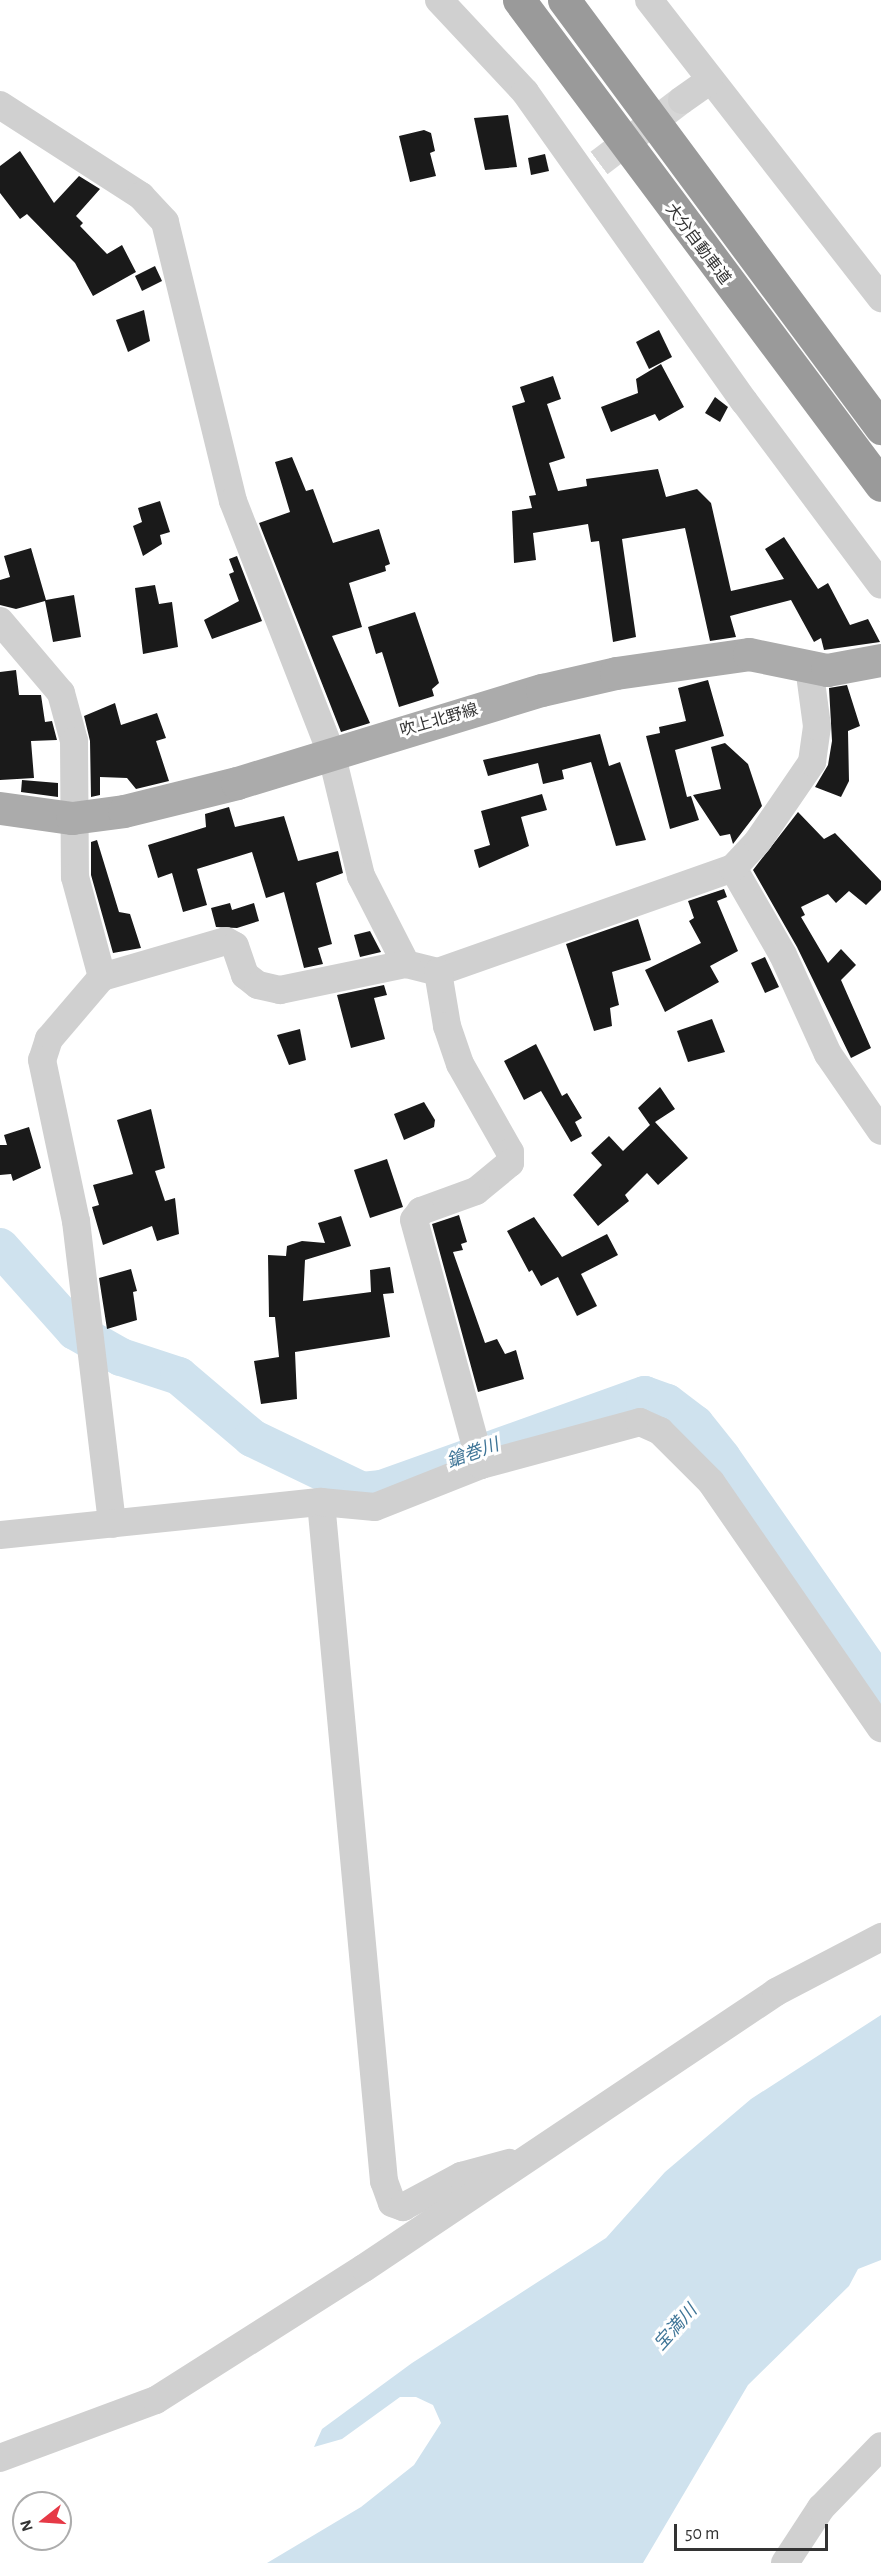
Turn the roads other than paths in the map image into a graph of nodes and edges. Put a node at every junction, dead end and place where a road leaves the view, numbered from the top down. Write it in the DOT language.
graph roads {
  1 [pos="439,0"];
  2 [pos="519,0"];
  3 [pos="564,0"];
  4 [pos="649,0"];
  5 [pos="709,81"];
  6 [pos="682,100"];
  7 [pos="0,105"];
  8 [pos="881,298"];
  9 [pos="791,309"];
  10 [pos="881,414"];
  11 [pos="881,428"];
  12 [pos="881,485"];
  13 [pos="881,585"];
  14 [pos="0,621"];
  15 [pos="881,660"];
  16 [pos="809,668"];
  17 [pos="331,752"];
  18 [pos="0,808"];
  19 [pos="72,818"];
  20 [pos="733,868"];
  21 [pos="406,964"];
  22 [pos="438,972"];
  23 [pos="102,977"];
  24 [pos="881,1131"];
  25 [pos="481,1465"];
  26 [pos="321,1502"];
  27 [pos="112,1524"];
  28 [pos="0,1535"];
  29 [pos="881,1728"];
  30 [pos="881,1937"];
  31 [pos="523,2163"];
  32 [pos="881,2446"];
  33 [pos="0,2458"];
  34 [pos="785,2563"];
  1 -- 13 [label="street"];
  2 -- 12 [label="highway, 大分自動車道"];
  3 -- 9 [label="highway"];
  4 -- 5 [label="street"];
  5 -- 6 [label="street"];
  5 -- 8 [label="street"];
  7 -- 17 [label="street"];
  9 -- 10 [label="highway"];
  9 -- 11 [label="highway"];
  14 -- 19 [label="street"];
  15 -- 16 [label="main road, 吹上北野線"];
  16 -- 17 [label="main road, 吹上北野線"];
  16 -- 20 [label="street"];
  17 -- 19 [label="main road, 吹上北野線"];
  17 -- 21 [label="street"];
  18 -- 19 [label="main road, 吹上北野線"];
  19 -- 23 [label="street"];
  20 -- 22 [label="street"];
  20 -- 24 [label="street"];
  21 -- 22 [label="street"];
  21 -- 23 [label="street"];
  22 -- 25 [label="street"];
  23 -- 27 [label="street"];
  25 -- 26 [label="street"];
  25 -- 29 [label="street"];
  26 -- 27 [label="street"];
  26 -- 31 [label="street"];
  27 -- 28 [label="street"];
  30 -- 31 [label="street"];
  31 -- 33 [label="street"];
  32 -- 34 [label="street"];
}
